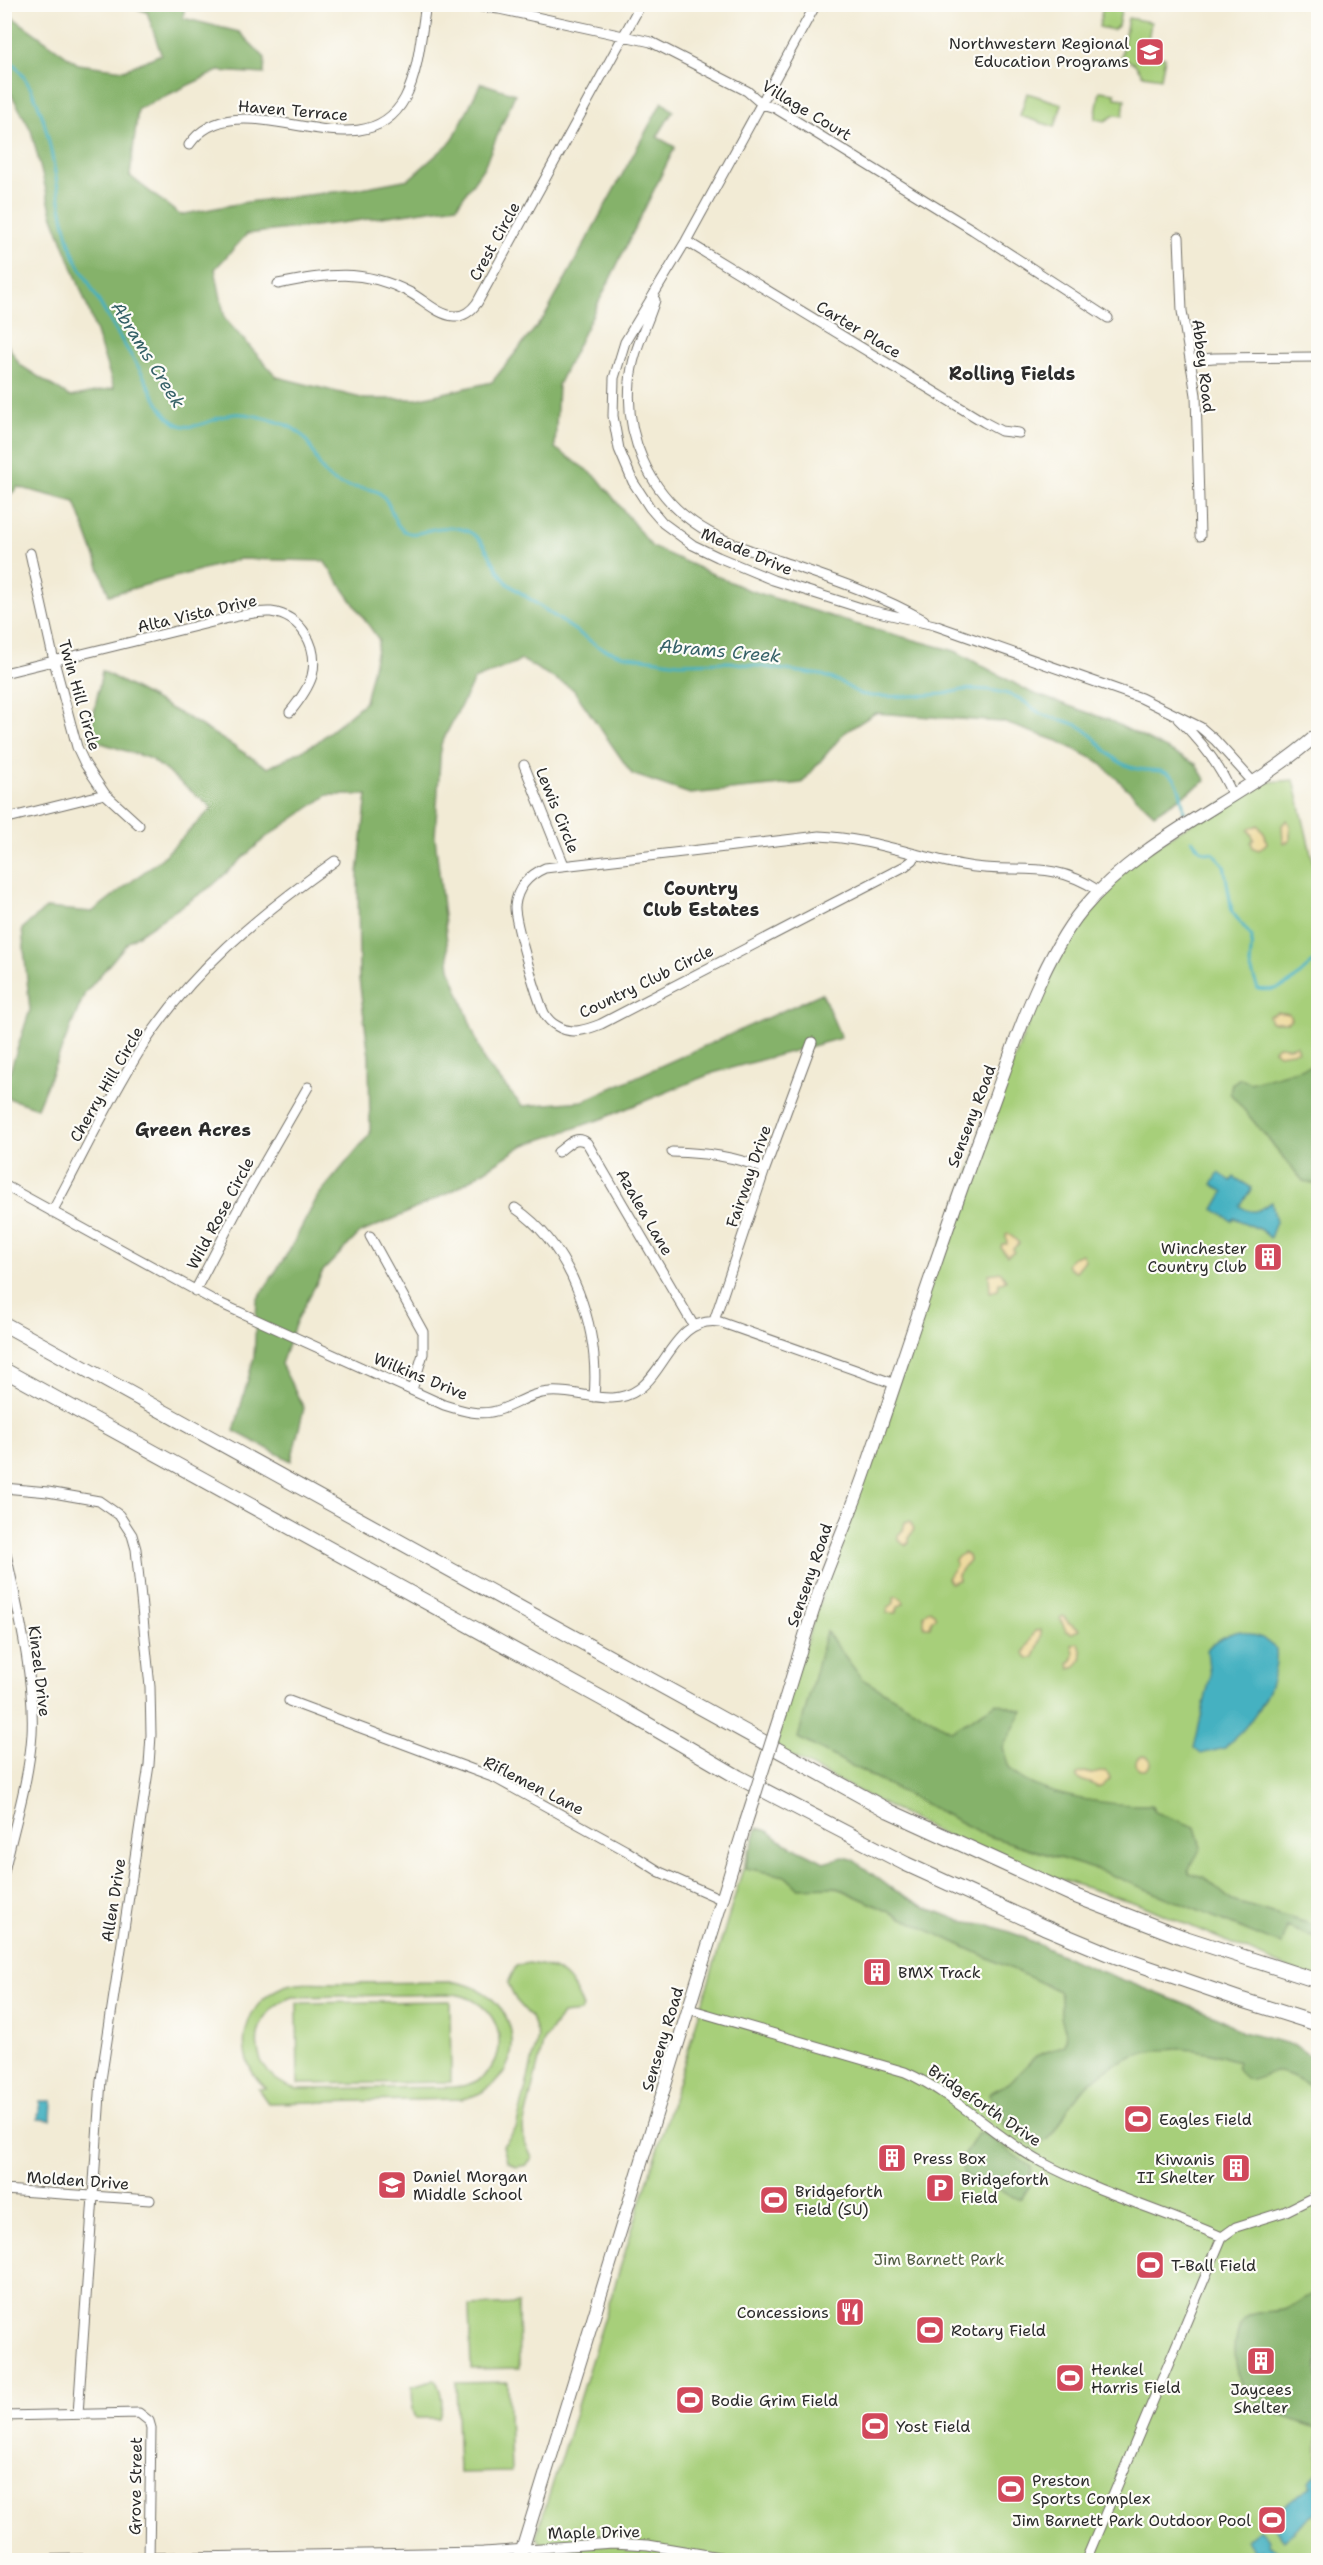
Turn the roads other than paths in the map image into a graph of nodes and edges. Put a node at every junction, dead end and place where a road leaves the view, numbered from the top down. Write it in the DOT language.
graph roads {
  1 [pos="426,4"];
  2 [pos="459,4"];
  3 [pos="641,4"];
  4 [pos="816,4"];
  5 [pos="500,7"];
  6 [pos="625,35"];
  7 [pos="762,104"];
  8 [pos="189,145"];
  9 [pos="1179,237"];
  10 [pos="686,242"];
  11 [pos="278,284"];
  12 [pos="657,291"];
  13 [pos="1108,318"];
  14 [pos="1318,357"];
  15 [pos="1190,360"];
  16 [pos="1019,433"];
  17 [pos="1200,536"];
  18 [pos="30,553"];
  19 [pos="934,626"];
  20 [pos="54,661"];
  21 [pos="4,672"];
  22 [pos="290,712"];
  23 [pos="1170,712"];
  24 [pos="1318,734"];
  25 [pos="524,765"];
  26 [pos="1254,783"];
  27 [pos="105,794"];
  28 [pos="1233,796"];
  29 [pos="4,819"];
  30 [pos="139,825"];
  31 [pos="916,854"];
  32 [pos="334,861"];
  33 [pos="564,865"];
  34 [pos="1099,891"];
  35 [pos="812,1042"];
  36 [pos="308,1087"];
  37 [pos="558,1152"];
  38 [pos="672,1152"];
  39 [pos="765,1169"];
  40 [pos="4,1185"];
  41 [pos="515,1208"];
  42 [pos="52,1212"];
  43 [pos="370,1236"];
  44 [pos="195,1291"];
  45 [pos="714,1322"];
  46 [pos="4,1324"];
  47 [pos="694,1326"];
  48 [pos="4,1370"];
  49 [pos="895,1384"];
  50 [pos="412,1390"];
  51 [pos="594,1397"];
  52 [pos="4,1488"];
  53 [pos="4,1544"];
  54 [pos="289,1701"];
  55 [pos="4,1872"];
  56 [pos="723,1900"];
  57 [pos="1318,1981"];
  58 [pos="689,2009"];
  59 [pos="1318,2024"];
  60 [pos="4,2190"];
  61 [pos="93,2195"];
  62 [pos="1318,2195"];
  63 [pos="150,2200"];
  64 [pos="1222,2237"];
  65 [pos="78,2414"];
  66 [pos="4,2416"];
  67 [pos="520,2555"];
  68 [pos="149,2559"];
  69 [pos="20,2560"];
  70 [pos="737,2560"];
  71 [pos="1086,2560"];
  1 -- 8 [label="street, Haven Terrace"];
  2 -- 5 [label="street, Village Court"];
  3 -- 6 [label="street, Crest Circle"];
  4 -- 7 [label="street, Meade Drive"];
  5 -- 6 [label="street, Village Court"];
  6 -- 7 [label="street, Village Court"];
  6 -- 11 [label="street, Crest Circle"];
  7 -- 10 [label="street, Meade Drive"];
  7 -- 13 [label="street, Village Court"];
  9 -- 15 [label="street, Abbey Road"];
  10 -- 12 [label="street, Meade Drive"];
  10 -- 16 [label="street, Carter Place"];
  12 -- 19 [label="street, Meade Drive"];
  12 -- 19 [label="street, Meade Drive"];
  14 -- 15 [label="street"];
  15 -- 17 [label="street, Abbey Road"];
  18 -- 20 [label="street, Twin Hill Circle"];
  19 -- 23 [label="street, Meade Drive"];
  20 -- 21 [label="street, Alta Vista Drive"];
  20 -- 22 [label="street, Alta Vista Drive"];
  20 -- 27 [label="street, Twin Hill Circle"];
  23 -- 26 [label="street, Meade Drive"];
  23 -- 28 [label="street, Meade Drive"];
  24 -- 26 [label="main road, Senseny Road"];
  25 -- 33 [label="street, Lewis Circle"];
  26 -- 28 [label="main road, Senseny Road"];
  27 -- 29 [label="street"];
  27 -- 30 [label="street, Twin Hill Circle"];
  28 -- 34 [label="main road, Senseny Road"];
  31 -- 33 [label="street, Country Club Circle"];
  31 -- 33 [label="street, Country Club Circle"];
  31 -- 34 [label="street, Country Club Circle"];
  32 -- 42 [label="street, Cherry Hill Circle"];
  34 -- 49 [label="main road, Senseny Road"];
  35 -- 39 [label="street, Fairway Drive"];
  36 -- 44 [label="street, Wild Rose Circle"];
  37 -- 47 [label="street, Azalea Lane"];
  38 -- 39 [label="street"];
  39 -- 45 [label="street, Fairway Drive"];
  40 -- 42 [label="street, Wilkins Drive"];
  41 -- 51 [label="street"];
  42 -- 44 [label="street, Wilkins Drive"];
  43 -- 50 [label="street"];
  44 -- 50 [label="street, Wilkins Drive"];
  45 -- 47 [label="street"];
  45 -- 49 [label="street"];
  46 -- 57 [label="highway"];
  47 -- 51 [label="street, Wilkins Drive"];
  48 -- 59 [label="highway"];
  49 -- 56 [label="main road, Senseny Road, bridge"];
  50 -- 51 [label="street, Wilkins Drive"];
  52 -- 61 [label="street, Allen Drive"];
  53 -- 55 [label="street, Kinzel Drive"];
  54 -- 56 [label="street, Riflemen Lane"];
  56 -- 58 [label="main road, Senseny Road"];
  58 -- 64 [label="street, Bridgeforth Drive"];
  58 -- 67 [label="main road, Senseny Road"];
  60 -- 61 [label="street, Molden Drive"];
  61 -- 63 [label="street, Molden Drive"];
  61 -- 65 [label="street, Allen Drive"];
  62 -- 64 [label="street"];
  64 -- 71 [label="street"];
  65 -- 66 [label="street"];
  65 -- 68 [label="street, Grove Street"];
  67 -- 68 [label="street, Maple Drive"];
  67 -- 70 [label="street, Maple Drive"];
  68 -- 69 [label="street, Maple Drive"];
}
